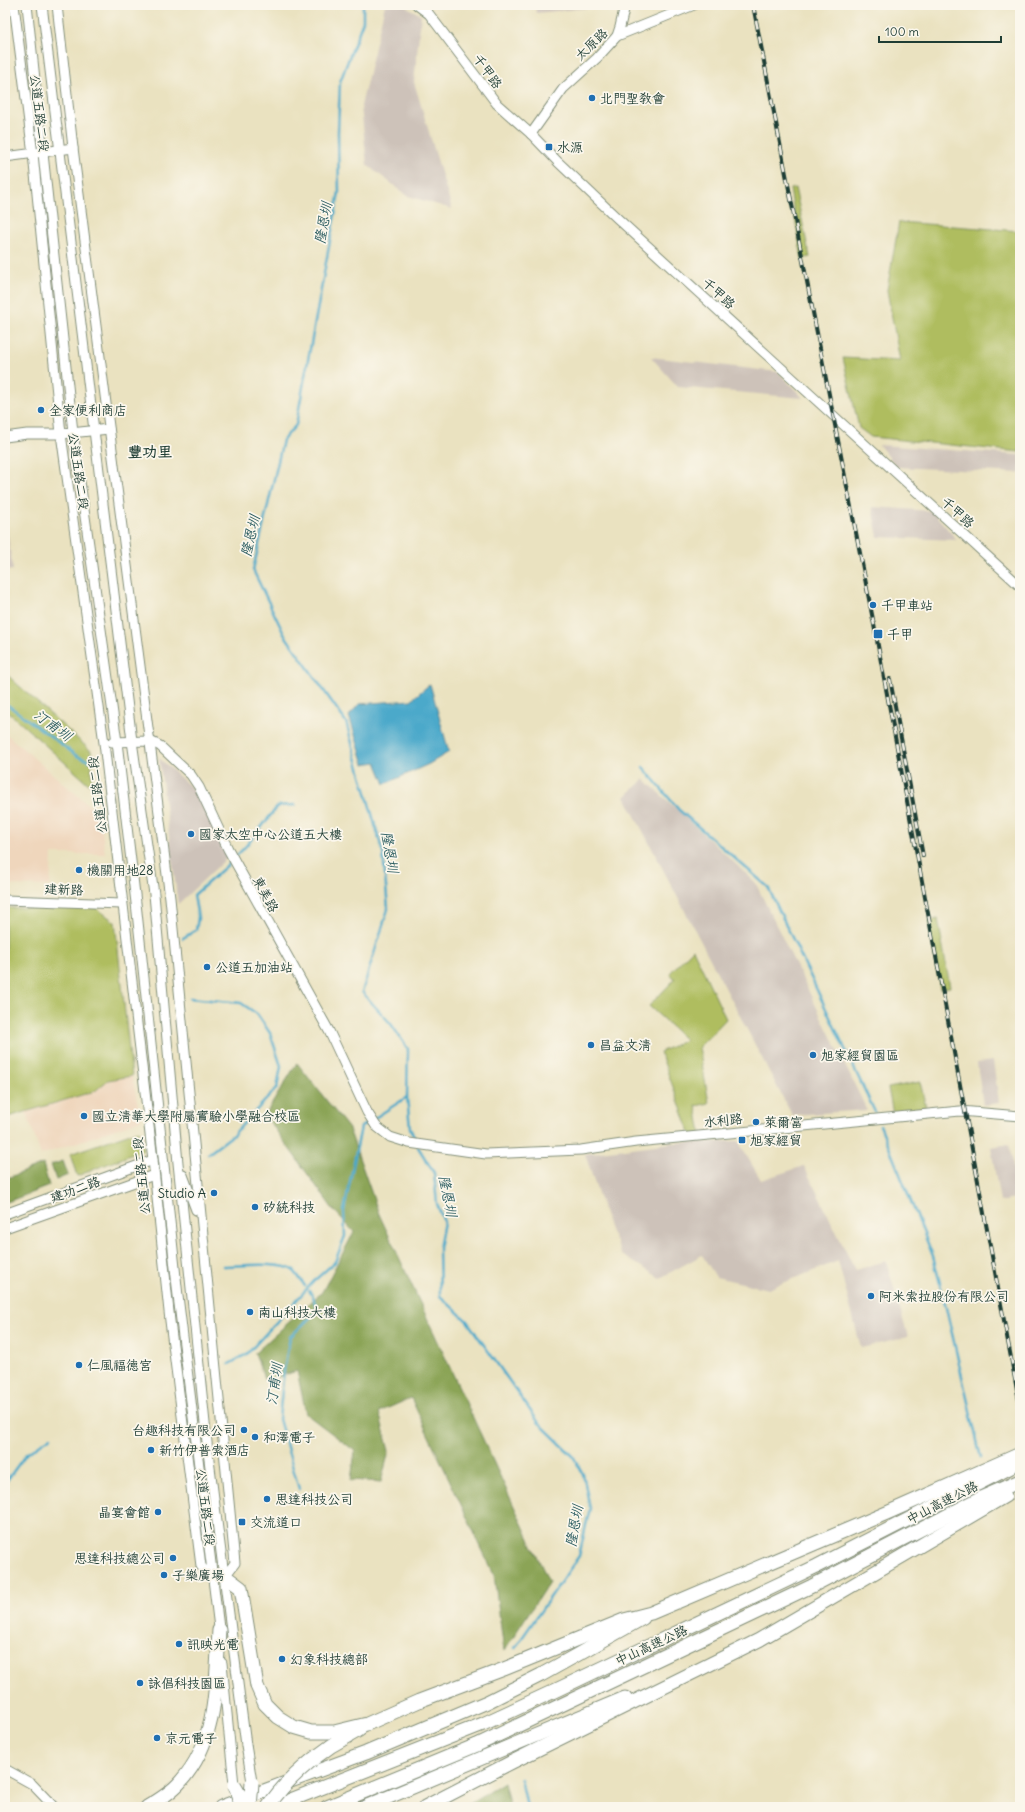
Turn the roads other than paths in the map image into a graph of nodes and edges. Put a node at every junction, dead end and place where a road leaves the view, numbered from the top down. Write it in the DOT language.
graph roads {
  1 [pos="14,5"];
  2 [pos="26,5"];
  3 [pos="42,5"];
  4 [pos="57,5"];
  5 [pos="417,5"];
  6 [pos="625,5"];
  7 [pos="694,5"];
  8 [pos="617,36"];
  9 [pos="531,134"];
  10 [pos="73,148"];
  11 [pos="58,149"];
  12 [pos="44,152"];
  13 [pos="33,154"];
  14 [pos="5,157"];
  15 [pos="109,429"];
  16 [pos="93,431"];
  17 [pos="73,432"];
  18 [pos="61,434"];
  19 [pos="5,437"];
  20 [pos="1020,586"];
  21 [pos="132,741"];
  22 [pos="150,741"];
  23 [pos="117,742"];
  24 [pos="104,743"];
  25 [pos="5,900"];
  26 [pos="122,904"];
  27 [pos="1020,1116"];
  28 [pos="409,1143"];
  29 [pos="153,1160"];
  30 [pos="178,1163"];
  31 [pos="154,1174"];
  32 [pos="5,1214"];
  33 [pos="200,1220"];
  34 [pos="5,1228"];
  35 [pos="1020,1454"];
  36 [pos="1020,1462"];
  37 [pos="1020,1480"];
  38 [pos="1020,1486"];
  39 [pos="219,1577"];
  40 [pos="651,1613"];
  41 [pos="219,1630"];
  42 [pos="687,1676"];
  43 [pos="367,1724"];
  44 [pos="5,1769"];
  45 [pos="252,1783"];
  46 [pos="234,1785"];
  47 [pos="54,1807"];
  48 [pos="147,1807"];
  49 [pos="221,1807"];
  50 [pos="238,1807"];
  51 [pos="247,1807"];
  52 [pos="250,1807"];
  53 [pos="255,1807"];
  54 [pos="268,1807"];
  55 [pos="273,1807"];
  56 [pos="327,1807"];
  57 [pos="365,1807"];
  58 [pos="425,1807"];
  1 -- 13 [label="street, 公道五路二段"];
  2 -- 12 [label="street, 公道五路二段"];
  3 -- 11 [label="street, 公道五路二段"];
  4 -- 10 [label="street, 公道五路二段"];
  5 -- 9 [label="street, 千甲路"];
  6 -- 8 [label="street"];
  7 -- 8 [label="street, 太原路"];
  8 -- 9 [label="street, 太原路"];
  9 -- 20 [label="street, 千甲路"];
  10 -- 11 [label="street"];
  10 -- 15 [label="street, 公道五路二段"];
  11 -- 12 [label="street"];
  11 -- 16 [label="street, 公道五路二段"];
  12 -- 13 [label="street"];
  12 -- 17 [label="street, 公道五路二段"];
  13 -- 14 [label="street"];
  13 -- 18 [label="street, 公道五路二段"];
  15 -- 16 [label="street"];
  15 -- 22 [label="street, 公道五路二段"];
  16 -- 17 [label="street"];
  16 -- 21 [label="street, 公道五路二段"];
  17 -- 18 [label="street"];
  17 -- 23 [label="street, 公道五路二段"];
  18 -- 19 [label="street"];
  18 -- 24 [label="street, 公道五路二段"];
  21 -- 22 [label="street"];
  21 -- 23 [label="street"];
  21 -- 30 [label="street, 公道五路二段"];
  22 -- 28 [label="street, 東美路"];
  22 -- 33 [label="street, 公道五路二段"];
  23 -- 24 [label="street"];
  23 -- 39 [label="street, 公道五路二段"];
  24 -- 26 [label="street, 公道五路二段"];
  25 -- 26 [label="street, 建新路"];
  26 -- 29 [label="street, 公道五路二段"];
  27 -- 28 [label="street, 水利路"];
  29 -- 31 [label="street, 公道五路二段"];
  29 -- 32 [label="street, 建功二路"];
  30 -- 33 [label="street"];
  30 -- 39 [label="street, 公道五路二段"];
  31 -- 34 [label="street, 建功二路"];
  31 -- 39 [label="street, 公道五路二段"];
  33 -- 39 [label="street, 公道五路二段"];
  35 -- 40 [label="highway"];
  36 -- 55 [label="highway, 中山高速公路"];
  37 -- 56 [label="highway, 中山高速公路"];
  38 -- 42 [label="highway"];
  39 -- 41 [label="street, 公道五路二段"];
  39 -- 43 [label="highway"];
  39 -- 45 [label="street, 公道五路二段, bridge"];
  40 -- 43 [label="highway"];
  40 -- 49 [label="highway"];
  41 -- 46 [label="street, 公道五路二段"];
  41 -- 48 [label="highway"];
  42 -- 57 [label="highway"];
  42 -- 58 [label="highway"];
  43 -- 54 [label="highway, bridge"];
  44 -- 47 [label="street"];
  45 -- 52 [label="highway, bridge"];
  45 -- 53 [label="street, 公道五路二段, bridge"];
  46 -- 50 [label="street, 公道五路二段, bridge"];
  46 -- 51 [label="highway, bridge"];
}
